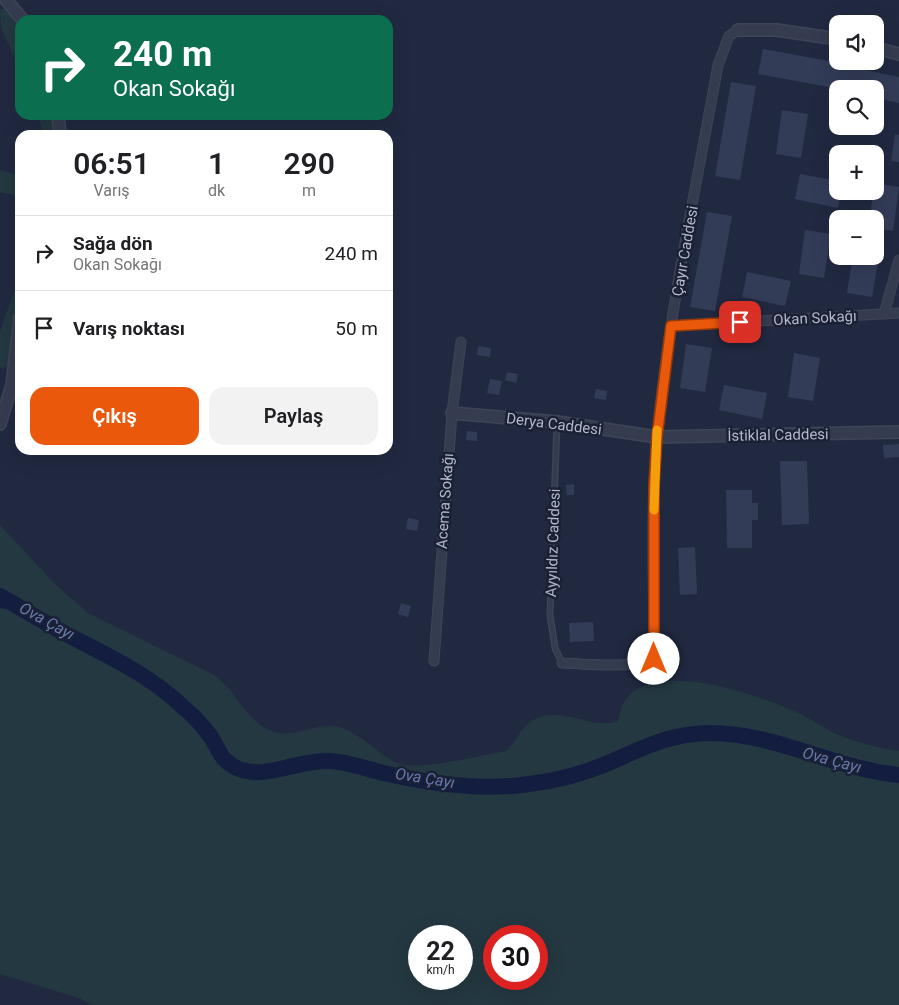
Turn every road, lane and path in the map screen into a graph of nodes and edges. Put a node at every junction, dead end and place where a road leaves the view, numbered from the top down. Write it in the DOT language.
graph roads {
  1 [pos="6,0"];
  2 [pos="19,15"];
  3 [pos="738,30"];
  4 [pos="829,38"];
  5 [pos="884,50"];
  6 [pos="899,54"];
  7 [pos="899,260"];
  8 [pos="899,313"];
  9 [pos="884,314"];
  10 [pos="671,326"];
  11 [pos="461,342"];
  12 [pos="15,360"];
  13 [pos="452,413"];
  14 [pos="557,422"];
  15 [pos="0,424"];
  16 [pos="899,432"];
  17 [pos="657,437"];
  18 [pos="434,660"];
  19 [pos="562,663"];
  1 -- 2 [label="street"];
  3 -- 4 [label="street"];
  3 -- 10 [label="street, Çayır Caddesi"];
  5 -- 6 [label="street"];
  7 -- 9 [label="street"];
  8 -- 9 [label="street, Okan Sokağı"];
  9 -- 10 [label="street, Okan Sokağı"];
  10 -- 17 [label="street, Çayır Caddesi"];
  11 -- 13 [label="street, Acema Sokağı"];
  12 -- 15 [label="street"];
  13 -- 14 [label="street, Derya Caddesi"];
  13 -- 18 [label="street, Acema Sokağı"];
  14 -- 17 [label="street, Derya Caddesi"];
  14 -- 19 [label="lane, Ayyıldız Caddesi"];
  16 -- 17 [label="street, İstiklal Caddesi"];
  17 -- 19 [label="street, Çayır Caddesi"];
}
